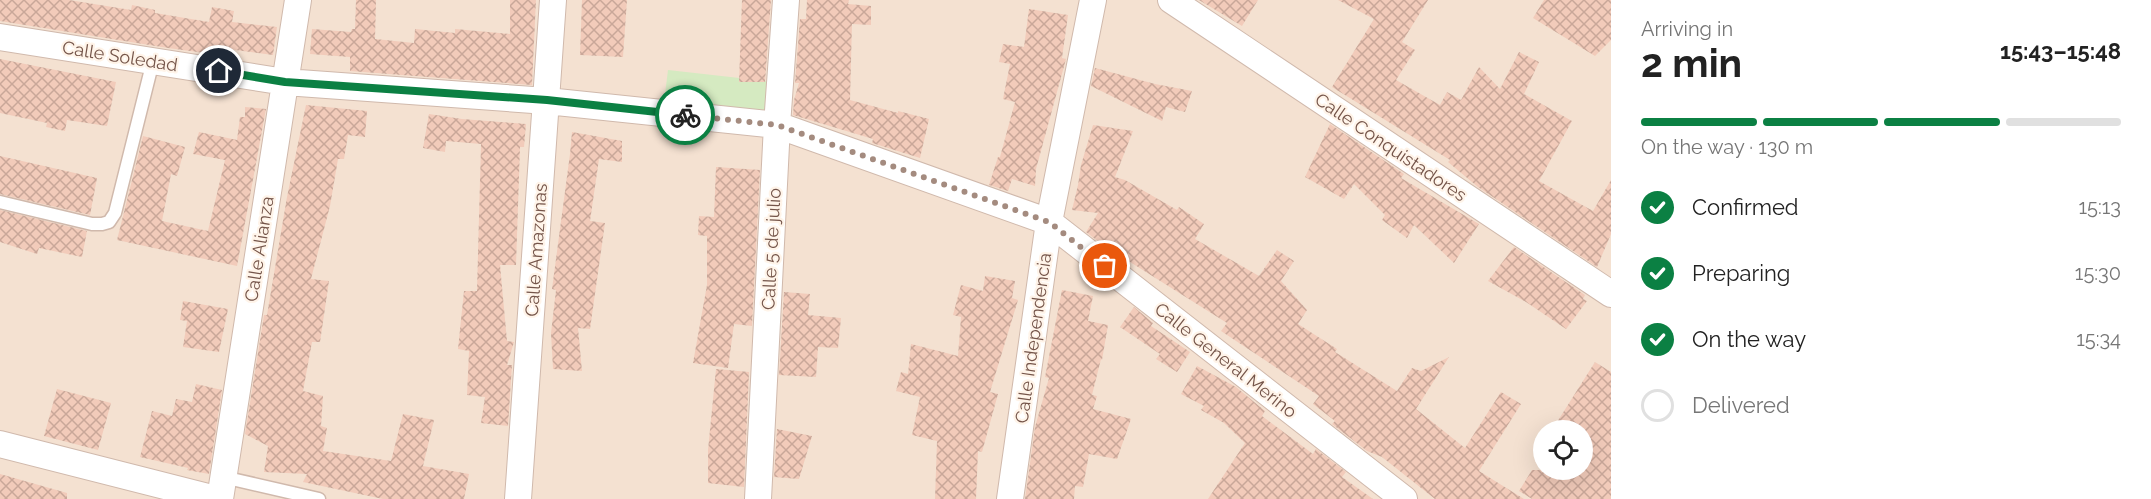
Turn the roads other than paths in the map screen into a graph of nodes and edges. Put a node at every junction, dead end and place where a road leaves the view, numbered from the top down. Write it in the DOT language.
graph roads {
  1 [pos="298,0"];
  2 [pos="553,0"];
  3 [pos="786,0"];
  4 [pos="1093,0"];
  5 [pos="1171,0"];
  6 [pos="0,37"];
  7 [pos="153,61"];
  8 [pos="285,82"];
  9 [pos="547,100"];
  10 [pos="777,125"];
  11 [pos="0,202"];
  12 [pos="1049,222"];
  13 [pos="1611,294"];
  14 [pos="0,444"];
  15 [pos="220,492"];
  16 [pos="319,499"];
  17 [pos="518,499"];
  18 [pos="758,499"];
  19 [pos="1010,499"];
  20 [pos="1404,499"];
  1 -- 8 [label="street, Calle Alianza"];
  2 -- 9 [label="street, Calle Amazonas"];
  3 -- 10 [label="street, Calle 5 de julio"];
  4 -- 12 [label="street, Calle Independencia"];
  5 -- 13 [label="street, Calle Conquistadores"];
  6 -- 7 [label="street, Calle Soledad"];
  7 -- 8 [label="street, Calle Soledad"];
  7 -- 11 [label="lane"];
  8 -- 9 [label="street, Calle Soledad"];
  8 -- 15 [label="street, Calle Alianza"];
  9 -- 10 [label="street, Calle Soledad"];
  9 -- 17 [label="street, Calle Amazonas"];
  10 -- 12 [label="street, Calle General Merino"];
  10 -- 18 [label="street, Calle 5 de julio"];
  12 -- 19 [label="street, Calle Independencia"];
  12 -- 20 [label="street, Calle General Merino"];
  14 -- 15 [label="street"];
  15 -- 16 [label="lane"];
}
